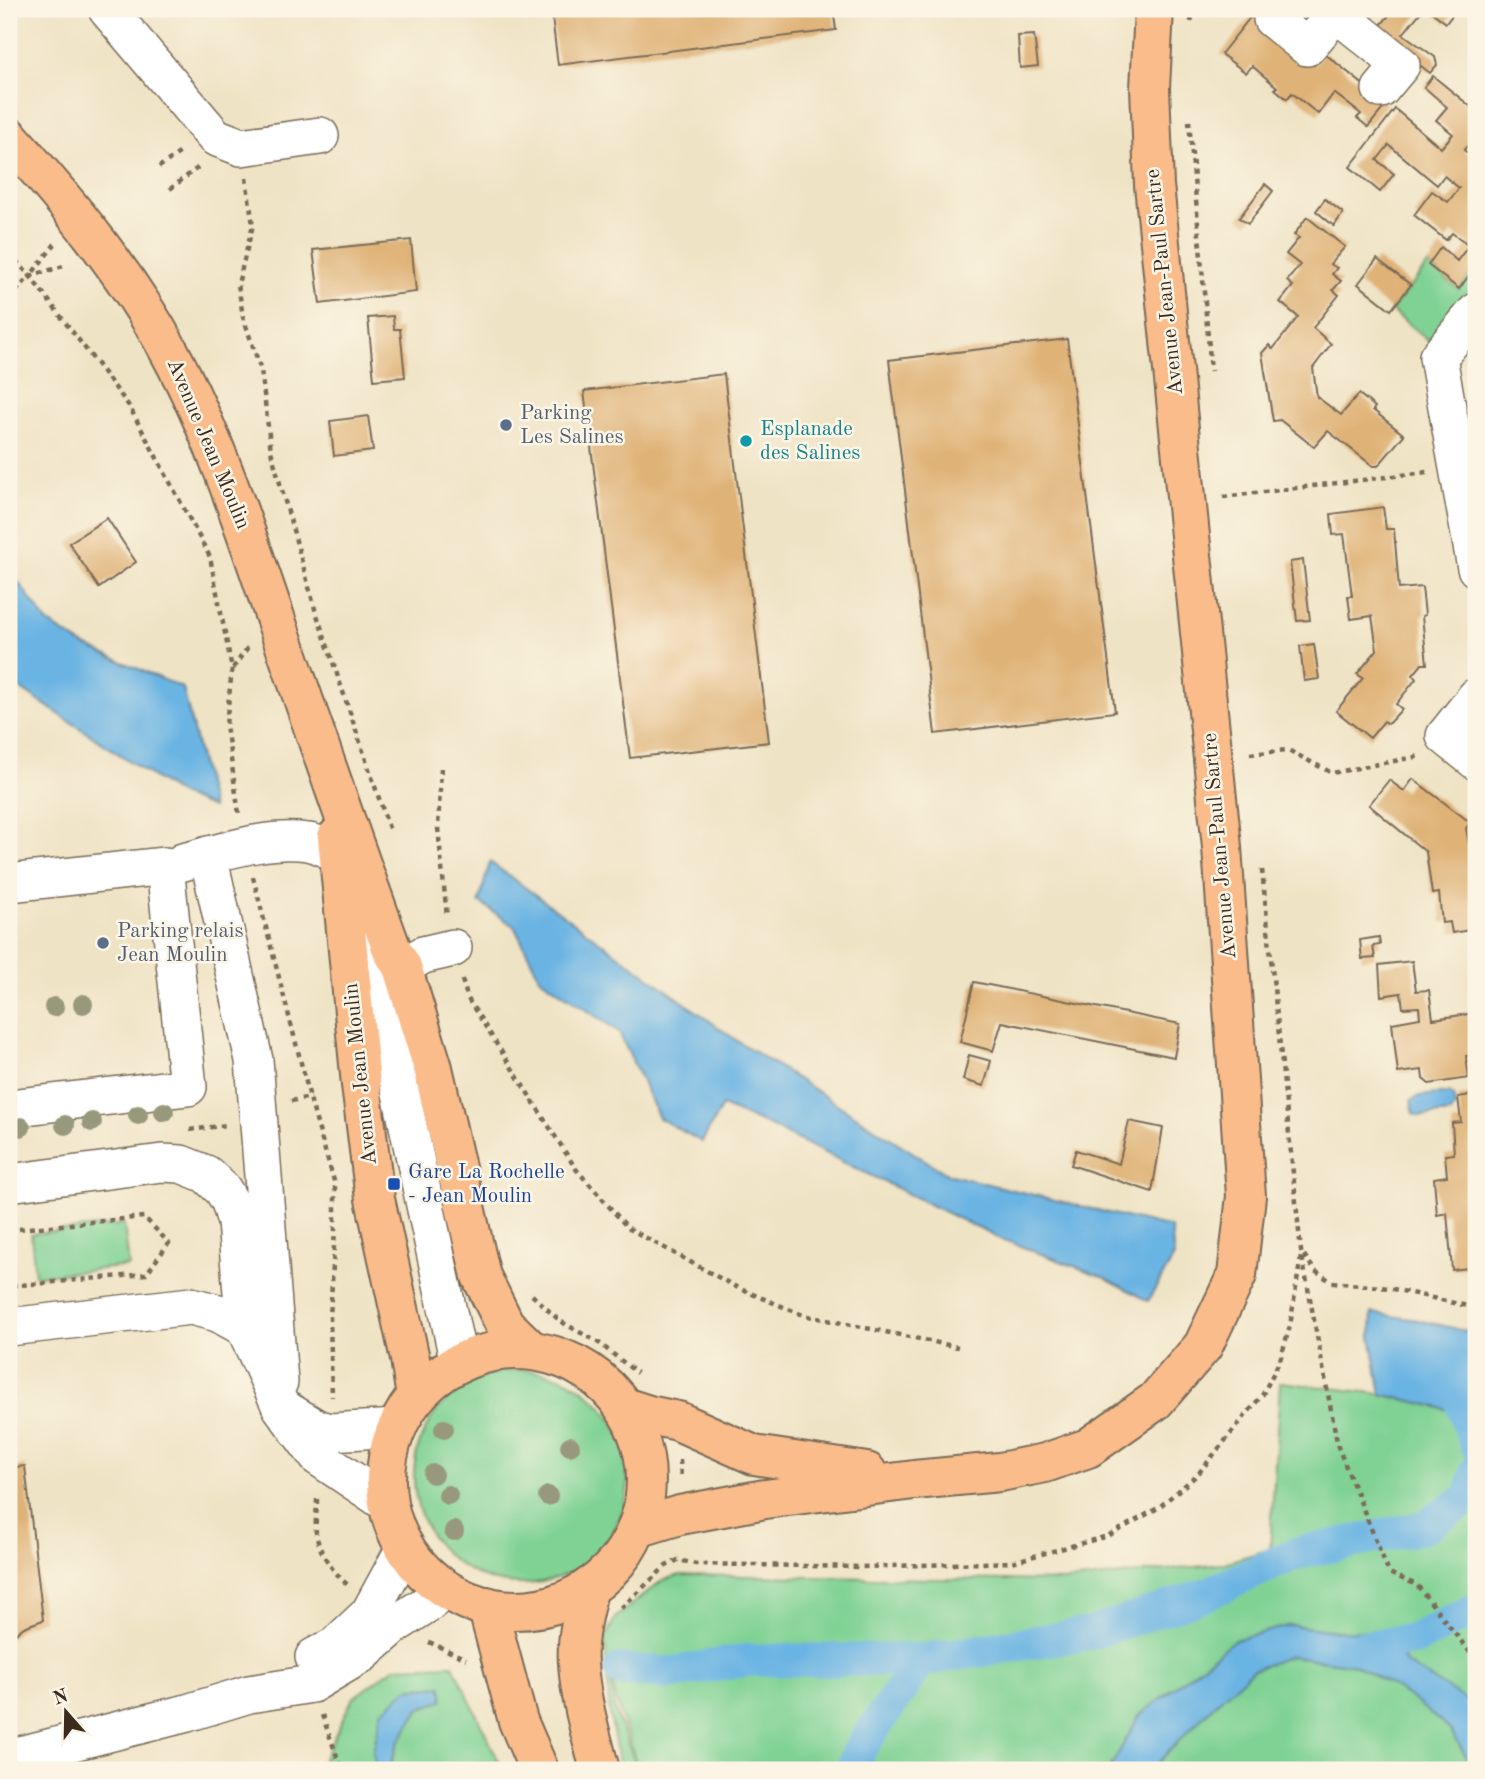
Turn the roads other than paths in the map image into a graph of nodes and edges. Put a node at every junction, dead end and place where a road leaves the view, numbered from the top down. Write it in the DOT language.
graph roads {
  1 [pos="107,9"];
  2 [pos="1154,9"];
  3 [pos="1280,9"];
  4 [pos="1335,10"];
  5 [pos="1381,89"];
  6 [pos="320,136"];
  7 [pos="9,137"];
  8 [pos="1476,312"];
  9 [pos="1476,568"];
  10 [pos="1476,697"];
  11 [pos="1469,755"];
  12 [pos="334,789"];
  13 [pos="338,855"];
  14 [pos="208,856"];
  15 [pos="165,866"];
  16 [pos="9,883"];
  17 [pos="453,948"];
  18 [pos="402,967"];
  19 [pos="9,1108"];
  20 [pos="9,1183"];
  21 [pos="9,1327"];
  22 [pos="245,1328"];
  23 [pos="531,1350"];
  24 [pos="459,1363"];
  25 [pos="635,1393"];
  26 [pos="281,1407"];
  27 [pos="406,1412"];
  28 [pos="327,1447"];
  29 [pos="914,1480"];
  30 [pos="388,1504"];
  31 [pos="637,1528"];
  32 [pos="405,1548"];
  33 [pos="589,1587"];
  34 [pos="445,1588"];
  35 [pos="487,1606"];
  36 [pos="385,1614"];
  37 [pos="249,1694"];
  38 [pos="9,1758"];
  39 [pos="539,1770"];
  40 [pos="600,1770"];
  1 -- 6 [label="street"];
  2 -- 29 [label="main road, Avenue Jean-Paul Sartre"];
  3 -- 4 [label="street"];
  4 -- 5 [label="street"];
  7 -- 12 [label="main road, Avenue Jean Moulin"];
  8 -- 9 [label="street"];
  10 -- 11 [label="street"];
  12 -- 13 [label="main road, Avenue Jean Moulin"];
  12 -- 18 [label="main road, Avenue Jean Moulin"];
  12 -- 24 [label="street"];
  13 -- 14 [label="street"];
  13 -- 27 [label="main road, Avenue Jean Moulin"];
  14 -- 15 [label="street"];
  14 -- 26 [label="street"];
  15 -- 16 [label="street"];
  15 -- 19 [label="street"];
  17 -- 18 [label="street"];
  18 -- 23 [label="main road, Avenue Jean Moulin"];
  20 -- 22 [label="street"];
  21 -- 22 [label="street"];
  22 -- 26 [label="street"];
  23 -- 24 [label="main road"];
  23 -- 25 [label="main road"];
  24 -- 27 [label="main road"];
  25 -- 29 [label="main road, Avenue Jean-Paul Sartre"];
  25 -- 31 [label="main road"];
  26 -- 28 [label="street"];
  27 -- 28 [label="street"];
  27 -- 30 [label="main road"];
  28 -- 30 [label="street"];
  29 -- 31 [label="main road, Avenue Jean-Paul Sartre"];
  30 -- 32 [label="main road"];
  31 -- 33 [label="main road"];
  32 -- 34 [label="main road"];
  32 -- 36 [label="street"];
  33 -- 35 [label="main road"];
  33 -- 40 [label="main road"];
  34 -- 35 [label="main road"];
  34 -- 36 [label="street"];
  35 -- 39 [label="main road"];
  36 -- 37 [label="street"];
  36 -- 37 [label="street"];
  37 -- 38 [label="street"];
}
